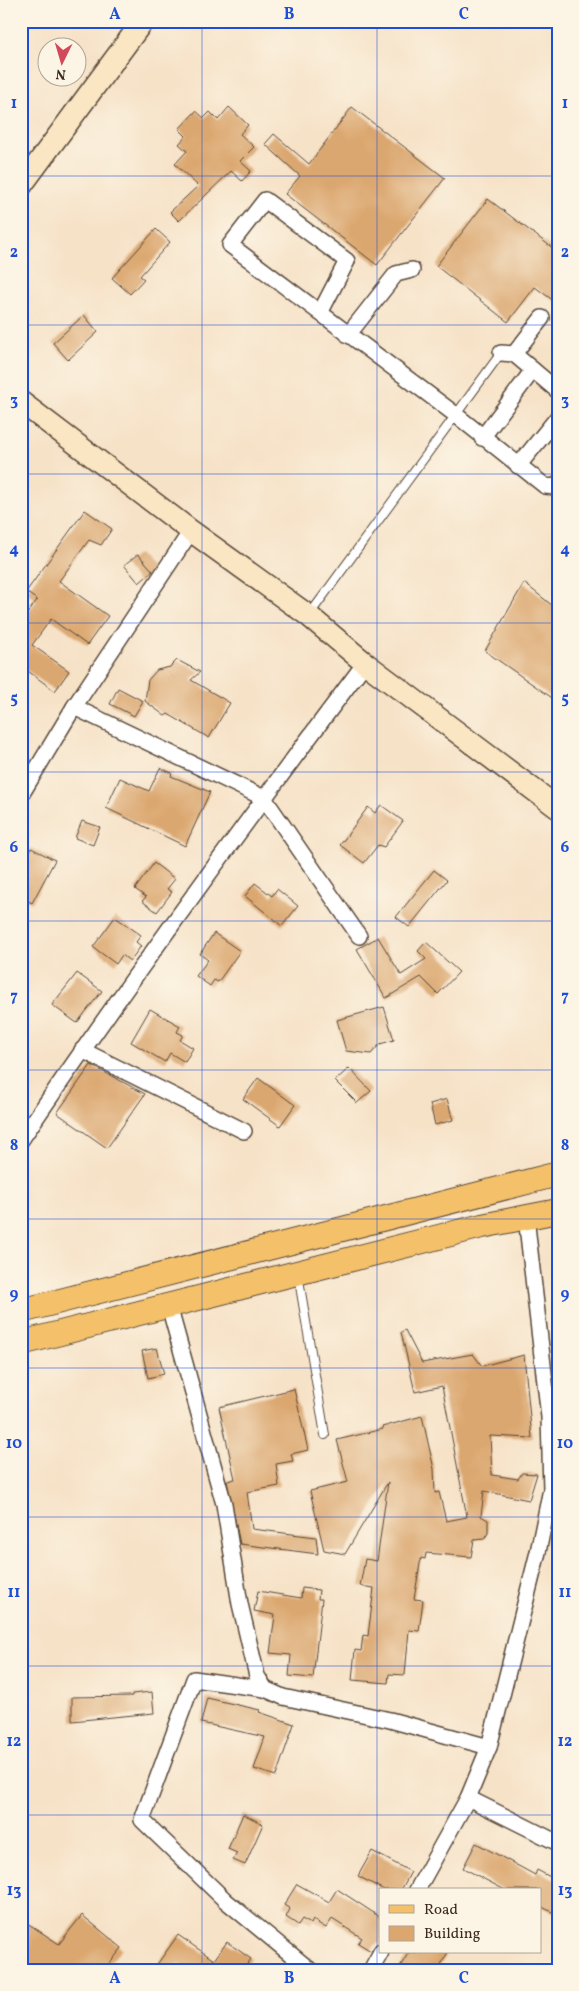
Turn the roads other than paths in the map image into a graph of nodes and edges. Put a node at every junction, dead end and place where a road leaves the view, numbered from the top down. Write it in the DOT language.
graph roads {
  1 [pos="143,21"];
  2 [pos="21,186"];
  3 [pos="412,270"];
  4 [pos="320,313"];
  5 [pos="542,318"];
  6 [pos="348,335"];
  7 [pos="507,354"];
  8 [pos="533,370"];
  9 [pos="558,391"];
  10 [pos="21,402"];
  11 [pos="456,415"];
  12 [pos="558,417"];
  13 [pos="482,438"];
  14 [pos="518,466"];
  15 [pos="558,484"];
  16 [pos="191,531"];
  17 [pos="309,616"];
  18 [pos="365,663"];
  19 [pos="74,706"];
  20 [pos="21,795"];
  21 [pos="264,798"];
  22 [pos="558,808"];
  23 [pos="359,936"];
  24 [pos="82,1050"];
  25 [pos="244,1131"];
  26 [pos="21,1140"];
  27 [pos="558,1174"];
  28 [pos="558,1211"];
  29 [pos="526,1217"];
  30 [pos="298,1272"];
  31 [pos="169,1306"];
  32 [pos="21,1311"];
  33 [pos="21,1343"];
  34 [pos="325,1435"];
  35 [pos="265,1689"];
  36 [pos="489,1747"];
  37 [pos="468,1798"];
  38 [pos="558,1843"];
  39 [pos="418,1888"];
  40 [pos="380,1954"];
  41 [pos="310,1970"];
  42 [pos="371,1970"];
  1 -- 2 [label="street"];
  3 -- 6 [label="street"];
  4 -- 4 [label="street"];
  4 -- 6 [label="street"];
  5 -- 7 [label="street"];
  6 -- 11 [label="street"];
  7 -- 8 [label="street"];
  7 -- 11 [label="lane"];
  8 -- 9 [label="street"];
  8 -- 13 [label="street"];
  10 -- 16 [label="street"];
  11 -- 13 [label="street"];
  11 -- 17 [label="lane"];
  12 -- 14 [label="street"];
  13 -- 14 [label="street"];
  14 -- 15 [label="street"];
  16 -- 17 [label="street"];
  16 -- 19 [label="street"];
  17 -- 18 [label="street"];
  18 -- 21 [label="street"];
  18 -- 22 [label="street"];
  19 -- 20 [label="street"];
  19 -- 21 [label="street"];
  21 -- 23 [label="street"];
  21 -- 24 [label="street"];
  24 -- 25 [label="street"];
  24 -- 26 [label="street"];
  27 -- 32 [label="main road"];
  28 -- 29 [label="main road"];
  29 -- 30 [label="main road"];
  29 -- 36 [label="street"];
  30 -- 31 [label="main road"];
  30 -- 34 [label="lane"];
  31 -- 33 [label="main road"];
  31 -- 35 [label="street"];
  35 -- 36 [label="street"];
  35 -- 41 [label="street"];
  36 -- 37 [label="street"];
  37 -- 38 [label="street"];
  37 -- 39 [label="street"];
  40 -- 42 [label="street"];
}
